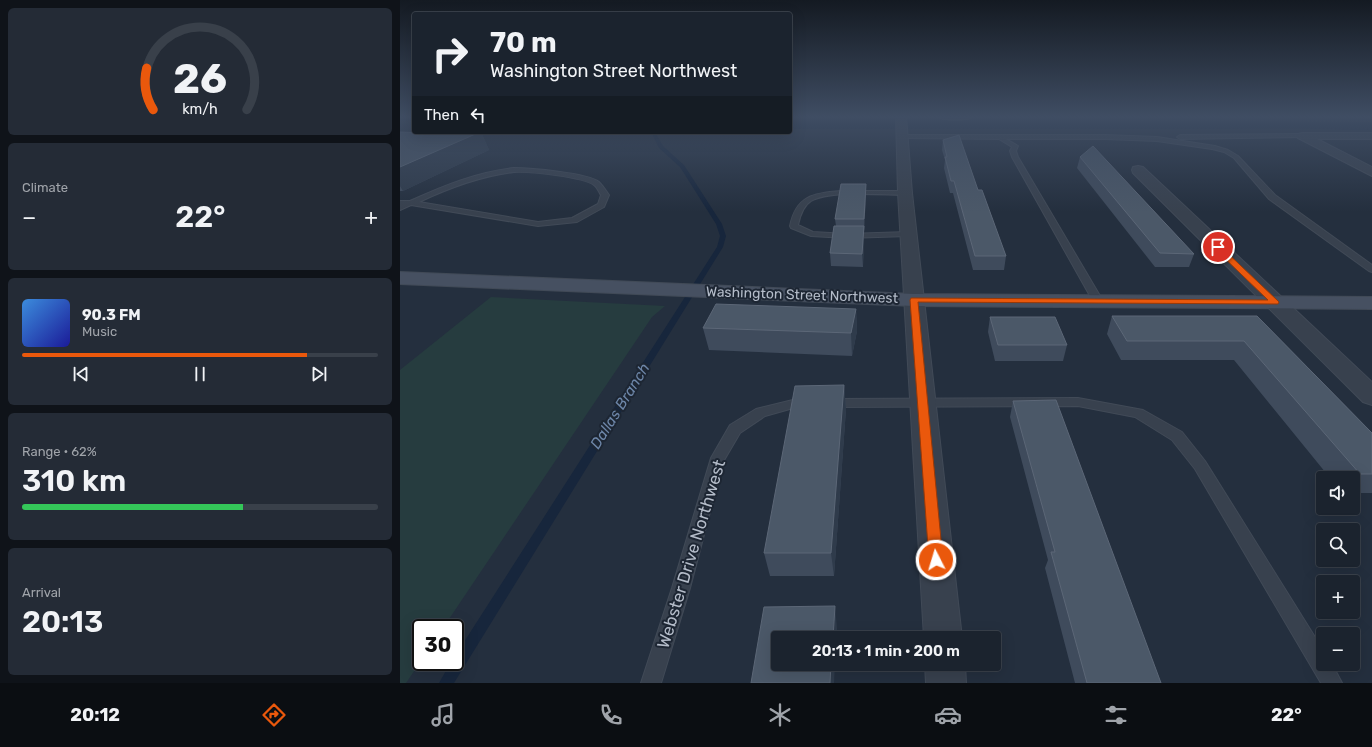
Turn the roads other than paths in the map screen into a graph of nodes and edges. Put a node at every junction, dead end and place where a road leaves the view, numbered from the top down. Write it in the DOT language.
graph roads {
  1 [pos="902,148"];
  2 [pos="1017,148"];
  3 [pos="1217,148"];
  4 [pos="1325,148"];
  5 [pos="1138,170"];
  6 [pos="1372,172"];
  7 [pos="905,193"];
  8 [pos="400,203"];
  9 [pos="410,203"];
  10 [pos="400,208"];
  11 [pos="908,234"];
  12 [pos="1372,269"];
  13 [pos="400,278"];
  14 [pos="914,300"];
  15 [pos="1098,301"];
  16 [pos="1275,302"];
  17 [pos="1372,303"];
  18 [pos="1372,396"];
  19 [pos="923,404"];
  20 [pos="941,631"];
  21 [pos="945,671"];
  22 [pos="651,683"];
  23 [pos="946,683"];
  24 [pos="1332,683"];
  1 -- 7 [label="street"];
  2 -- 15 [label="lane"];
  3 -- 12 [label="lane"];
  4 -- 6 [label="street"];
  5 -- 16 [label="street"];
  7 -- 11 [label="street"];
  7 -- 11 [label="lane"];
  8 -- 9 [label="lane"];
  9 -- 9 [label="lane"];
  9 -- 10 [label="lane"];
  11 -- 14 [label="street"];
  13 -- 14 [label="main road, Washington Street Northwest"];
  14 -- 15 [label="main road, Washington Street Northwest"];
  14 -- 19 [label="street"];
  15 -- 16 [label="main road, Washington Street Northwest"];
  16 -- 17 [label="main road, Washington Street Northwest"];
  16 -- 18 [label="street"];
  19 -- 20 [label="street"];
  19 -- 22 [label="lane, Webster Drive Northwest"];
  19 -- 24 [label="lane, Webster Drive Northwest"];
  21 -- 23 [label="street"];
}
